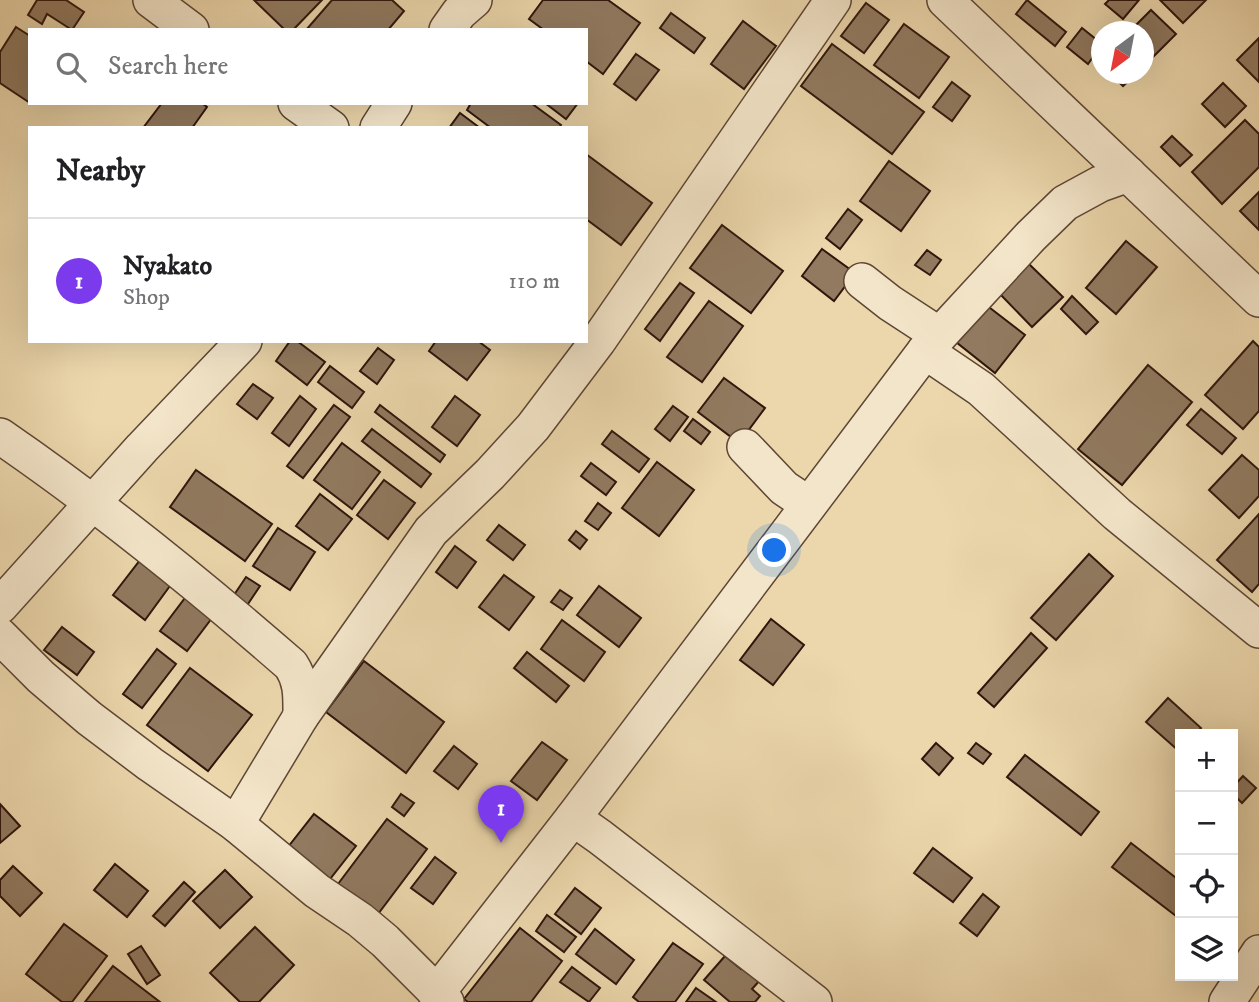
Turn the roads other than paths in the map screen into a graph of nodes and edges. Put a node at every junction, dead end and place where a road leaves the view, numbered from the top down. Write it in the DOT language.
graph roads {
  1 [pos="151,0"];
  2 [pos="474,0"];
  3 [pos="833,0"];
  4 [pos="945,0"];
  5 [pos="188,28"];
  6 [pos="448,28"];
  7 [pos="299,105"];
  8 [pos="393,105"];
  9 [pos="328,126"];
  10 [pos="379,126"];
  11 [pos="1128,174"];
  12 [pos="862,281"];
  13 [pos="1259,299"];
  14 [pos="242,343"];
  15 [pos="932,343"];
  16 [pos="0,436"];
  17 [pos="745,447"];
  18 [pos="93,503"];
  19 [pos="808,504"];
  20 [pos="2,601"];
  21 [pos="1259,630"];
  22 [pos="0,636"];
  23 [pos="301,716"];
  24 [pos="573,818"];
  25 [pos="236,824"];
  26 [pos="1259,953"];
  27 [pos="441,998"];
  28 [pos="814,1002"];
  29 [pos="1227,1002"];
  1 -- 5 [label="street"];
  2 -- 6 [label="street"];
  3 -- 23 [label="street"];
  4 -- 11 [label="street"];
  7 -- 9 [label="street"];
  8 -- 10 [label="street"];
  11 -- 13 [label="street"];
  11 -- 15 [label="street"];
  12 -- 15 [label="street"];
  14 -- 18 [label="street"];
  15 -- 19 [label="street"];
  15 -- 21 [label="street"];
  16 -- 18 [label="street"];
  17 -- 19 [label="street"];
  18 -- 20 [label="street"];
  18 -- 23 [label="street"];
  19 -- 24 [label="street"];
  22 -- 25 [label="street"];
  23 -- 25 [label="street"];
  24 -- 27 [label="street"];
  24 -- 28 [label="street"];
  25 -- 27 [label="street"];
  26 -- 29 [label="street"];
}
